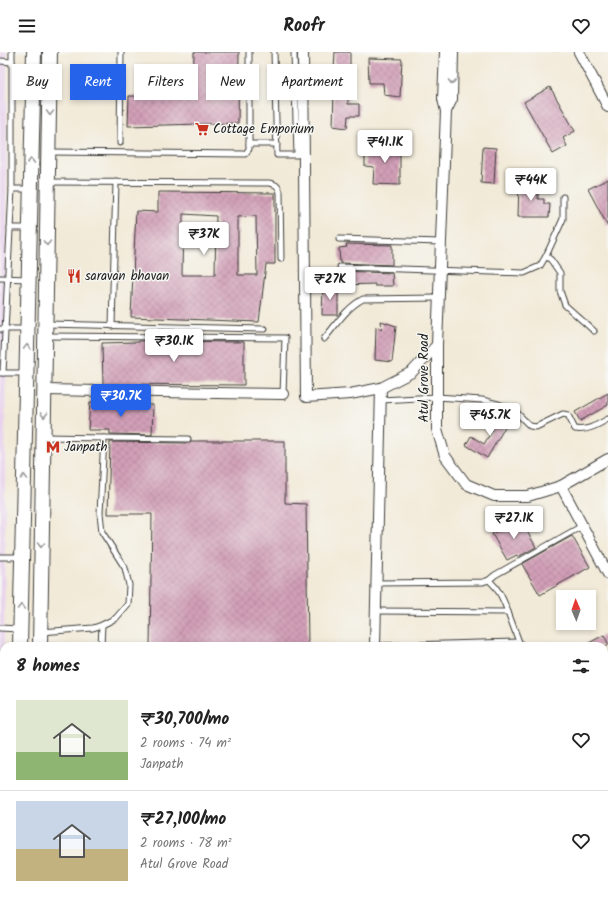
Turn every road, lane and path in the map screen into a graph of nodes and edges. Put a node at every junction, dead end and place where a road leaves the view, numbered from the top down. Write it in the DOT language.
graph roads {
  1 [pos="12,52"];
  2 [pos="34,52"];
  3 [pos="121,52"];
  4 [pos="249,52"];
  5 [pos="274,52"];
  6 [pos="294,52"];
  7 [pos="303,52"];
  8 [pos="445,52"];
  9 [pos="453,52"];
  10 [pos="579,52"];
  11 [pos="52,55"];
  12 [pos="0,61"];
  13 [pos="12,62"];
  14 [pos="608,107"];
  15 [pos="446,111"];
  16 [pos="120,143"];
  17 [pos="249,144"];
  18 [pos="277,144"];
  19 [pos="49,152"];
  20 [pos="48,182"];
  21 [pos="116,182"];
  22 [pos="12,189"];
  23 [pos="31,189"];
  24 [pos="563,196"];
  25 [pos="10,228"];
  26 [pos="30,228"];
  27 [pos="339,239"];
  28 [pos="441,242"];
  29 [pos="546,256"];
  30 [pos="280,259"];
  31 [pos="340,267"];
  32 [pos="439,269"];
  33 [pos="0,278"];
  34 [pos="8,278"];
  35 [pos="28,279"];
  36 [pos="439,298"];
  37 [pos="112,326"];
  38 [pos="3,329"];
  39 [pos="27,329"];
  40 [pos="265,329"];
  41 [pos="45,330"];
  42 [pos="594,331"];
  43 [pos="324,339"];
  44 [pos="437,345"];
  45 [pos="1,373"];
  46 [pos="26,373"];
  47 [pos="381,388"];
  48 [pos="44,390"];
  49 [pos="283,394"];
  50 [pos="437,397"];
  51 [pos="381,400"];
  52 [pos="608,419"];
  53 [pos="43,437"];
  54 [pos="104,438"];
  55 [pos="188,439"];
  56 [pos="608,459"];
  57 [pos="561,486"];
  58 [pos="582,526"];
  59 [pos="0,557"];
  60 [pos="22,557"];
  61 [pos="608,574"];
  62 [pos="489,580"];
  63 [pos="376,583"];
  64 [pos="376,610"];
  65 [pos="508,612"];
  66 [pos="102,625"];
  67 [pos="0,628"];
  68 [pos="21,629"];
  69 [pos="40,632"];
  70 [pos="20,642"];
  71 [pos="40,642"];
  72 [pos="101,642"];
  73 [pos="375,642"];
  74 [pos="519,642"];
  1 -- 13 [label="lane"];
  23 -- 2 [label="main road, one-way"];
  3 -- 16 [label="lane"];
  4 -- 17 [label="lane"];
  5 -- 18 [label="lane"];
  6 -- 18 [label="lane"];
  7 -- 47 [label="street"];
  8 -- 15 [label="street, Atul Grove Road"];
  9 -- 15 [label="street, Atul Grove Road, one-way"];
  10 -- 14 [label="street"];
  11 -- 19 [label="main road, one-way"];
  12 -- 13 [label="lane"];
  13 -- 22 [label="lane"];
  15 -- 28 [label="street, Atul Grove Road"];
  17 -- 18 [label="lane"];
  17 -- 19 [label="lane"];
  19 -- 20 [label="main road"];
  20 -- 21 [label="lane"];
  20 -- 41 [label="main road, one-way"];
  21 -- 30 [label="lane"];
  21 -- 37 [label="lane"];
  22 -- 23 [label="lane"];
  22 -- 25 [label="lane"];
  23 -- 26 [label="main road"];
  24 -- 29 [label="lane"];
  25 -- 26 [label="lane"];
  25 -- 34 [label="lane"];
  26 -- 35 [label="main road"];
  27 -- 28 [label="lane"];
  28 -- 32 [label="street, Atul Grove Road"];
  29 -- 32 [label="lane"];
  29 -- 42 [label="lane"];
  31 -- 32 [label="lane"];
  32 -- 36 [label="street, Atul Grove Road"];
  33 -- 34 [label="lane"];
  34 -- 35 [label="lane"];
  34 -- 38 [label="lane"];
  35 -- 39 [label="main road"];
  36 -- 43 [label="lane"];
  36 -- 44 [label="street, Atul Grove Road"];
  37 -- 40 [label="lane"];
  37 -- 41 [label="lane"];
  38 -- 39 [label="lane"];
  38 -- 45 [label="lane"];
  46 -- 39 [label="main road, one-way"];
  41 -- 48 [label="main road"];
  41 -- 49 [label="lane"];
  44 -- 47 [label="street"];
  44 -- 50 [label="street, Atul Grove Road"];
  45 -- 46 [label="lane"];
  60 -- 46 [label="main road, one-way"];
  47 -- 51 [label="street"];
  48 -- 49 [label="street"];
  48 -- 53 [label="main road, one-way"];
  50 -- 51 [label="lane"];
  50 -- 52 [label="lane"];
  50 -- 57 [label="street, Atul Grove Road"];
  51 -- 63 [label="street"];
  53 -- 54 [label="lane"];
  53 -- 69 [label="main road, one-way"];
  54 -- 55 [label="lane"];
  54 -- 66 [label="lane"];
  56 -- 57 [label="street, Atul Grove Road"];
  57 -- 58 [label="street"];
  58 -- 61 [label="street"];
  58 -- 62 [label="lane"];
  59 -- 60 [label="lane"];
  68 -- 60 [label="main road, one-way"];
  62 -- 63 [label="lane"];
  62 -- 65 [label="lane"];
  63 -- 64 [label="street"];
  64 -- 65 [label="lane"];
  64 -- 73 [label="street"];
  65 -- 74 [label="lane"];
  66 -- 69 [label="lane"];
  66 -- 72 [label="lane"];
  67 -- 68 [label="lane"];
  68 -- 70 [label="main road"];
  69 -- 71 [label="main road"];
}
